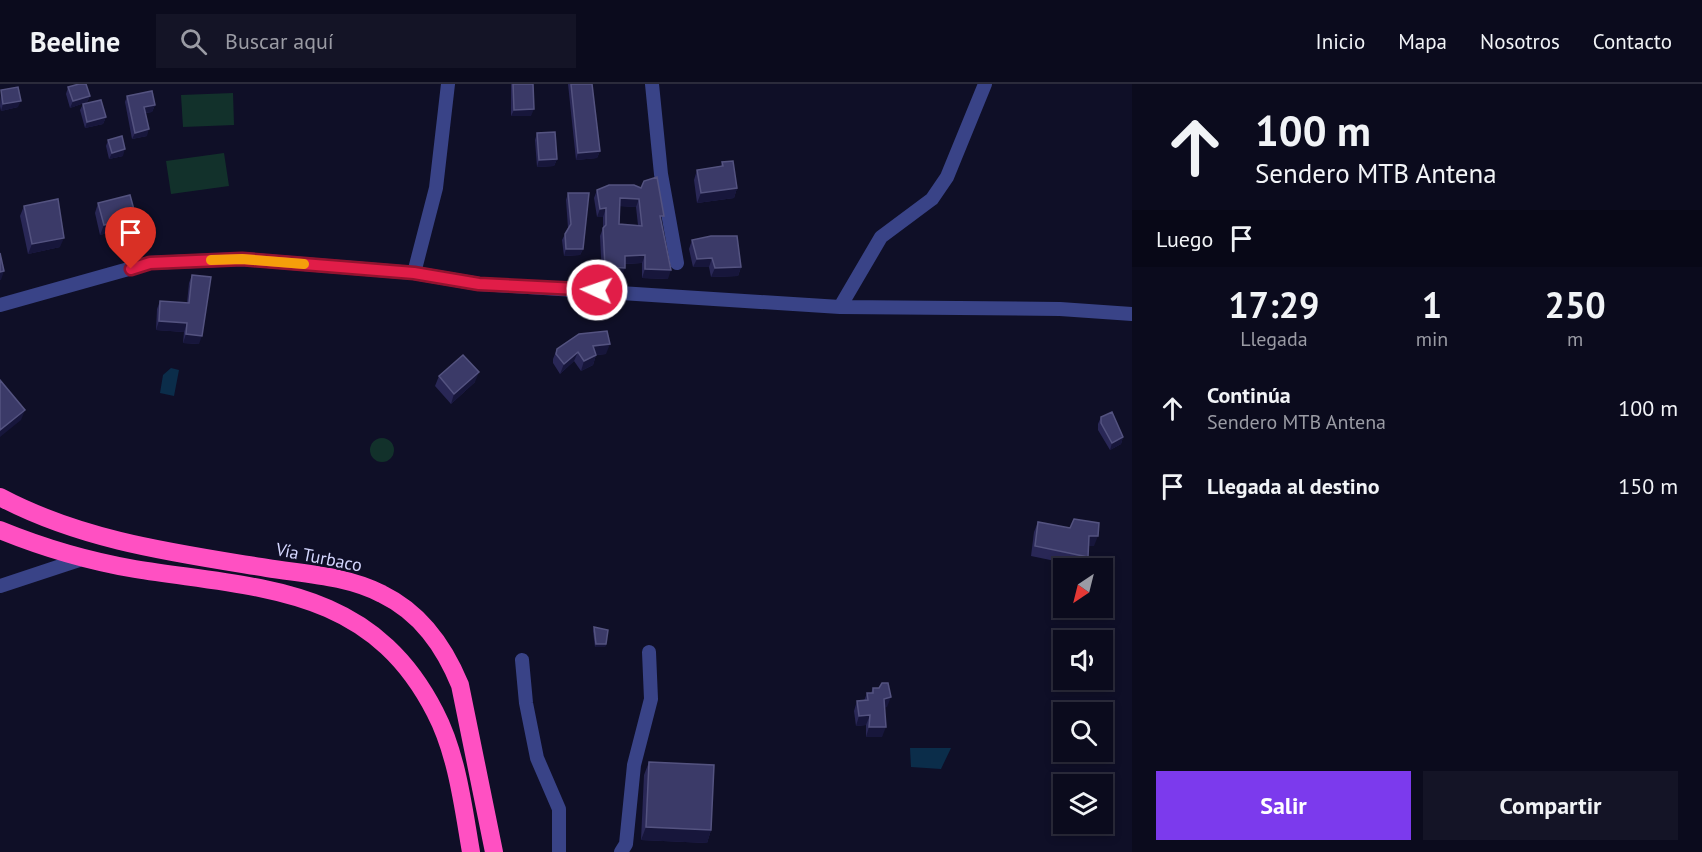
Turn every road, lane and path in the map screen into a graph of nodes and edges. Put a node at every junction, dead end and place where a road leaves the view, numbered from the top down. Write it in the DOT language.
graph roads {
  1 [pos="448,84"];
  2 [pos="652,84"];
  3 [pos="985,84"];
  4 [pos="677,263"];
  5 [pos="414,273"];
  6 [pos="0,305"];
  7 [pos="840,307"];
  8 [pos="1132,314"];
  9 [pos="0,497"];
  10 [pos="0,530"];
  11 [pos="82,559"];
  12 [pos="0,586"];
  13 [pos="649,652"];
  14 [pos="522,660"];
  15 [pos="471,852"];
  16 [pos="494,852"];
  17 [pos="501,852"];
  18 [pos="559,852"];
  19 [pos="621,852"];
  1 -- 5 [label="street"];
  2 -- 4 [label="street"];
  3 -- 7 [label="street"];
  5 -- 6 [label="street"];
  5 -- 7 [label="street"];
  7 -- 8 [label="street"];
  9 -- 16 [label="highway, Vía Turbaco"];
  10 -- 11 [label="highway"];
  11 -- 12 [label="street"];
  11 -- 15 [label="highway"];
  13 -- 19 [label="street"];
  14 -- 18 [label="street"];
  16 -- 17 [label="street"];
}
